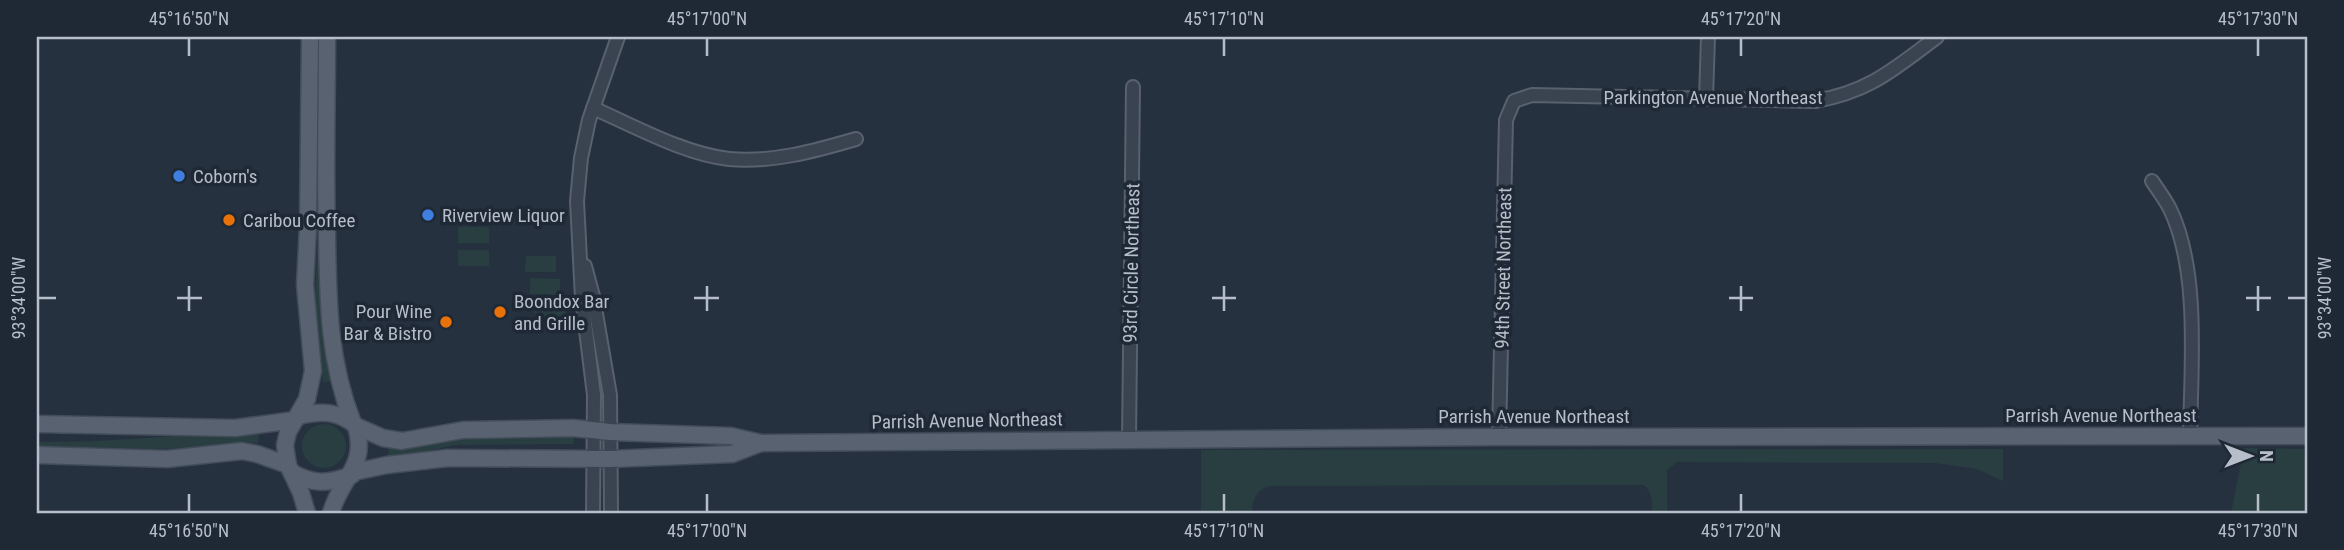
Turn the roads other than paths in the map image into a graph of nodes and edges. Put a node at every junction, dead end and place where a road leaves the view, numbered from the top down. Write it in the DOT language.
graph roads {
  1 [pos="310,37"];
  2 [pos="327,37"];
  3 [pos="618,37"];
  4 [pos="1708,37"];
  5 [pos="1937,37"];
  6 [pos="1133,87"];
  7 [pos="1706,99"];
  8 [pos="1514,100"];
  9 [pos="593,108"];
  10 [pos="856,139"];
  11 [pos="2152,181"];
  12 [pos="578,239"];
  13 [pos="296,418"];
  14 [pos="37,424"];
  15 [pos="354,424"];
  16 [pos="593,430"];
  17 [pos="610,432"];
  18 [pos="2190,436"];
  19 [pos="2307,436"];
  20 [pos="1499,438"];
  21 [pos="1129,439"];
  22 [pos="761,443"];
  23 [pos="37,455"];
  24 [pos="593,458"];
  25 [pos="610,459"];
  26 [pos="289,469"];
  27 [pos="353,473"];
  28 [pos="307,513"];
  29 [pos="331,513"];
  30 [pos="593,513"];
  31 [pos="611,513"];
  1 -- 13 [label="main road"];
  2 -- 15 [label="main road"];
  3 -- 9 [label="street"];
  4 -- 7 [label="street"];
  5 -- 7 [label="street, Parkington Avenue Northeast"];
  6 -- 21 [label="street, 93rd Circle Northeast"];
  7 -- 8 [label="street, Parkington Avenue Northeast"];
  8 -- 20 [label="street, 94th Street Northeast"];
  9 -- 10 [label="street"];
  9 -- 12 [label="street"];
  11 -- 18 [label="street"];
  12 -- 16 [label="street"];
  12 -- 17 [label="street"];
  13 -- 14 [label="main road"];
  13 -- 15 [label="main road"];
  13 -- 26 [label="main road"];
  15 -- 16 [label="main road, Parrish Avenue Northeast"];
  15 -- 27 [label="main road"];
  16 -- 17 [label="main road, Parrish Avenue Northeast"];
  16 -- 24 [label="street"];
  17 -- 22 [label="main road, Parrish Avenue Northeast"];
  17 -- 25 [label="street"];
  18 -- 19 [label="main road, Parrish Avenue Northeast"];
  18 -- 20 [label="main road, Parrish Avenue Northeast"];
  20 -- 21 [label="main road, Parrish Avenue Northeast"];
  21 -- 22 [label="main road, Parrish Avenue Northeast"];
  22 -- 25 [label="main road, Parrish Avenue Northeast"];
  23 -- 26 [label="main road"];
  24 -- 25 [label="main road, Parrish Avenue Northeast"];
  24 -- 27 [label="main road, Parrish Avenue Northeast"];
  24 -- 30 [label="street"];
  25 -- 31 [label="street"];
  26 -- 27 [label="main road"];
  26 -- 28 [label="main road"];
  27 -- 29 [label="main road"];
}
